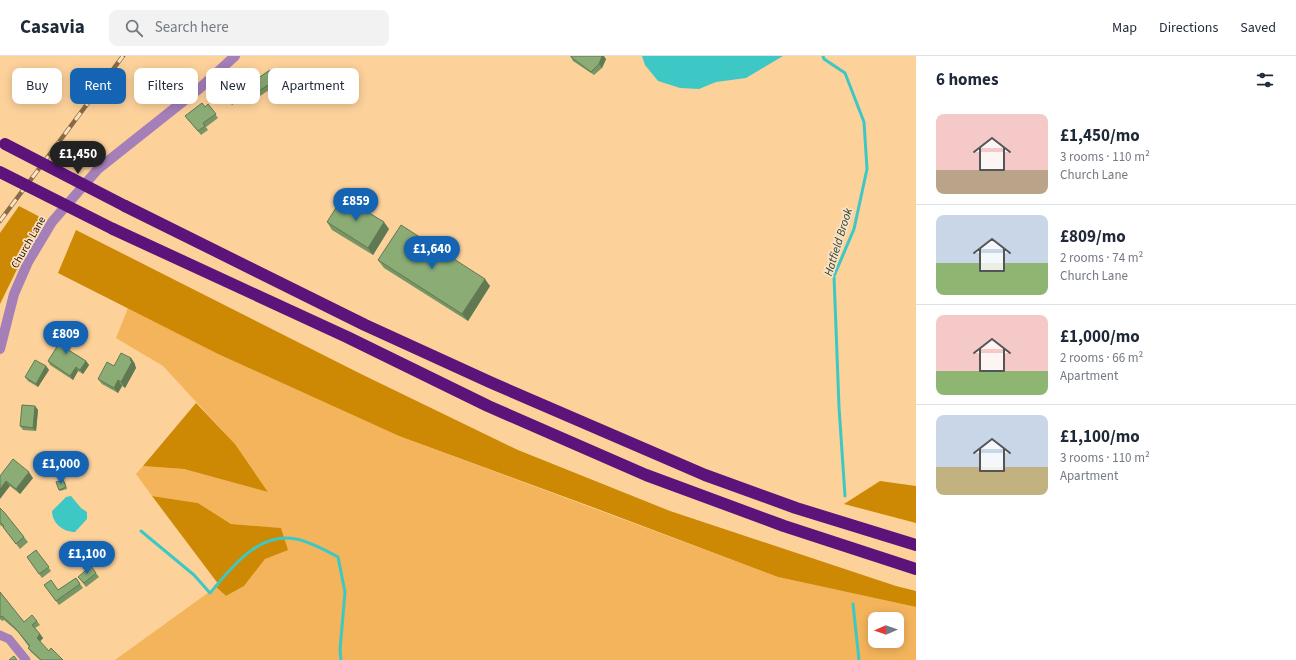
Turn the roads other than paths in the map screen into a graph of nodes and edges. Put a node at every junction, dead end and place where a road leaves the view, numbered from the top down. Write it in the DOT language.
graph roads {
  1 [pos="235,56"];
  2 [pos="2,143"];
  3 [pos="0,172"];
  4 [pos="0,349"];
  5 [pos="916,545"];
  6 [pos="916,569"];
  7 [pos="0,635"];
  8 [pos="26,660"];
  1 -- 4 [label="street, Church Lane"];
  2 -- 5 [label="highway, bridge"];
  3 -- 6 [label="highway, bridge"];
  7 -- 8 [label="street"];
}
